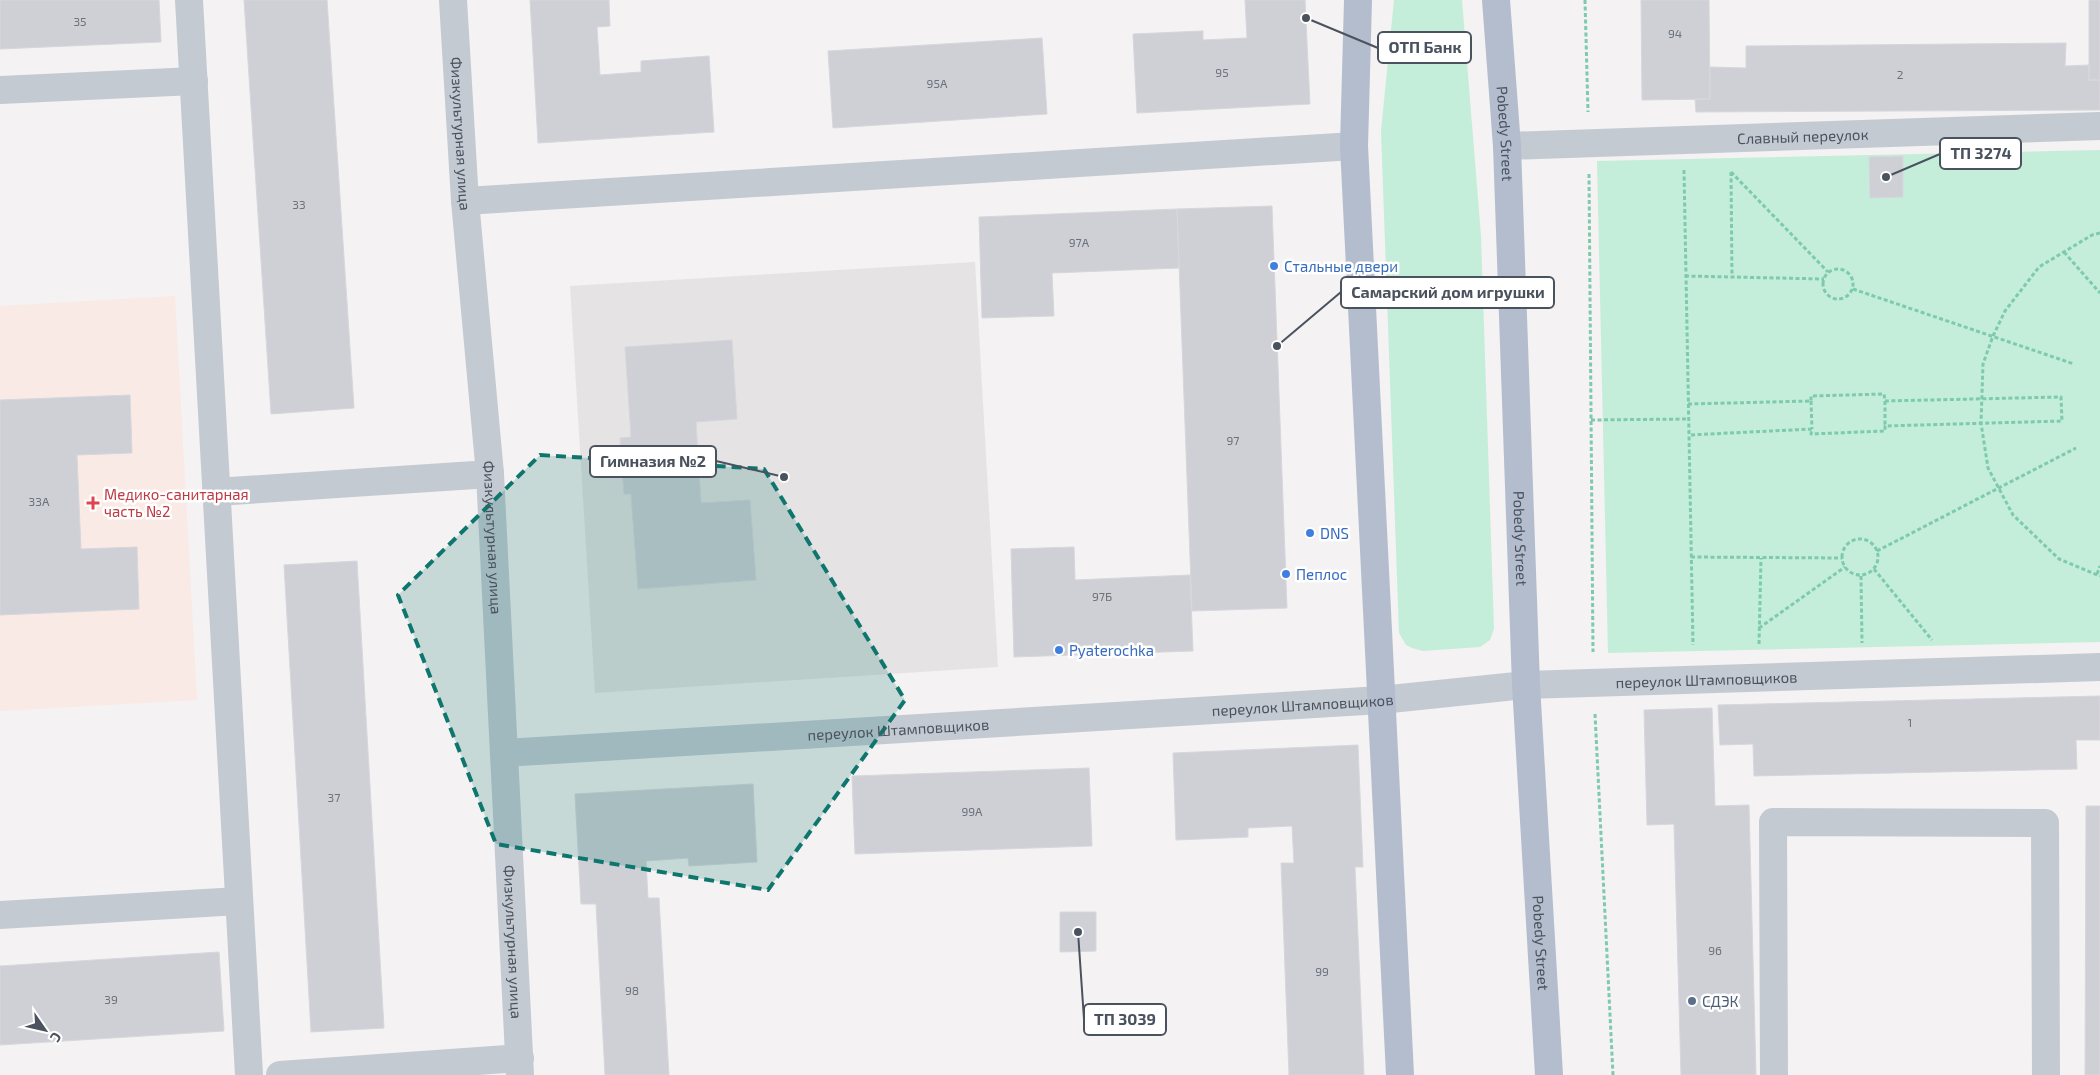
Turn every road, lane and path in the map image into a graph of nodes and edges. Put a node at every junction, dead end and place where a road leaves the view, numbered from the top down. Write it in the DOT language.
graph roads {
  1 [pos="189,0"];
  2 [pos="452,0"];
  3 [pos="1358,0"];
  4 [pos="1496,0"];
  5 [pos="1585,0"];
  6 [pos="194,81"];
  7 [pos="0,90"];
  8 [pos="2100,126"];
  9 [pos="1588,143"];
  10 [pos="1354,146"];
  11 [pos="1507,146"];
  12 [pos="1684,165"];
  13 [pos="465,201"];
  14 [pos="2100,233"];
  15 [pos="2064,252"];
  16 [pos="1828,272"];
  17 [pos="1685,276"];
  18 [pos="1732,277"];
  19 [pos="1824,279"];
  20 [pos="1853,289"];
  21 [pos="2100,293"];
  22 [pos="1992,336"];
  23 [pos="2074,364"];
  24 [pos="1981,398"];
  25 [pos="1885,400"];
  26 [pos="1811,401"];
  27 [pos="1688,404"];
  28 [pos="1688,419"];
  29 [pos="1591,420"];
  30 [pos="1981,424"];
  31 [pos="1885,426"];
  32 [pos="1812,429"];
  33 [pos="1689,435"];
  34 [pos="2076,448"];
  35 [pos="490,474"];
  36 [pos="1999,488"];
  37 [pos="216,492"];
  38 [pos="1877,551"];
  39 [pos="1691,557"];
  40 [pos="1761,558"];
  41 [pos="1842,558"];
  42 [pos="2100,566"];
  43 [pos="1845,567"];
  44 [pos="1874,569"];
  45 [pos="2098,575"];
  46 [pos="1861,576"];
  47 [pos="1759,628"];
  48 [pos="1934,643"];
  49 [pos="1758,644"];
  50 [pos="1862,644"];
  51 [pos="1692,645"];
  52 [pos="2100,666"];
  53 [pos="1593,683"];
  54 [pos="1526,685"];
  55 [pos="1381,700"];
  56 [pos="504,753"];
  57 [pos="239,901"];
  58 [pos="0,916"];
  59 [pos="520,1066"];
  60 [pos="248,1075"];
  61 [pos="280,1075"];
  62 [pos="1400,1075"];
  63 [pos="1549,1075"];
  64 [pos="1613,1075"];
  65 [pos="1774,1075"];
  66 [pos="2046,1075"];
  1 -- 6 [label="street"];
  2 -- 13 [label="street, Физкультурная улица"];
  3 -- 10 [label="main road"];
  4 -- 11 [label="main road, Pobedy Street"];
  5 -- 9 [label="path"];
  6 -- 7 [label="street"];
  6 -- 37 [label="street"];
  8 -- 9 [label="street, Славный переулок"];
  9 -- 11 [label="street, Славный переулок"];
  9 -- 29 [label="path"];
  10 -- 13 [label="street"];
  10 -- 55 [label="main road"];
  11 -- 54 [label="main road, Pobedy Street"];
  12 -- 17 [label="path"];
  13 -- 35 [label="street, Физкультурная улица"];
  14 -- 15 [label="path"];
  15 -- 21 [label="path"];
  15 -- 22 [label="path"];
  16 -- 18 [label="path"];
  16 -- 19 [label="path"];
  16 -- 20 [label="path"];
  17 -- 18 [label="path"];
  17 -- 27 [label="path"];
  18 -- 19 [label="path"];
  19 -- 20 [label="path"];
  20 -- 22 [label="path"];
  22 -- 23 [label="path"];
  22 -- 24 [label="path"];
  24 -- 25 [label="path"];
  24 -- 30 [label="path"];
  24 -- 30 [label="path"];
  25 -- 26 [label="path"];
  25 -- 31 [label="path"];
  26 -- 27 [label="path"];
  26 -- 32 [label="path"];
  27 -- 28 [label="path"];
  28 -- 29 [label="path"];
  28 -- 33 [label="path"];
  29 -- 53 [label="path"];
  30 -- 31 [label="path"];
  30 -- 36 [label="path"];
  31 -- 32 [label="path"];
  32 -- 33 [label="path"];
  33 -- 39 [label="path"];
  34 -- 36 [label="path"];
  35 -- 37 [label="street"];
  35 -- 56 [label="street, Физкультурная улица"];
  36 -- 38 [label="path"];
  36 -- 45 [label="path"];
  37 -- 57 [label="street"];
  38 -- 41 [label="path"];
  38 -- 44 [label="path"];
  39 -- 40 [label="path"];
  39 -- 51 [label="path"];
  40 -- 41 [label="path"];
  40 -- 47 [label="path"];
  41 -- 43 [label="path"];
  42 -- 45 [label="path"];
  43 -- 46 [label="path"];
  43 -- 47 [label="path"];
  44 -- 46 [label="path"];
  44 -- 48 [label="path"];
  46 -- 50 [label="path"];
  47 -- 49 [label="path"];
  52 -- 53 [label="street, переулок Штамповщиков"];
  53 -- 54 [label="street, переулок Штамповщиков"];
  53 -- 64 [label="path"];
  54 -- 55 [label="street, переулок Штамповщиков"];
  54 -- 63 [label="main road, Pobedy Street"];
  55 -- 56 [label="street, переулок Штамповщиков"];
  55 -- 62 [label="main road"];
  56 -- 59 [label="street, Физкультурная улица"];
  57 -- 58 [label="street"];
  57 -- 60 [label="street"];
  59 -- 61 [label="street"];
  65 -- 66 [label="street"];
}
